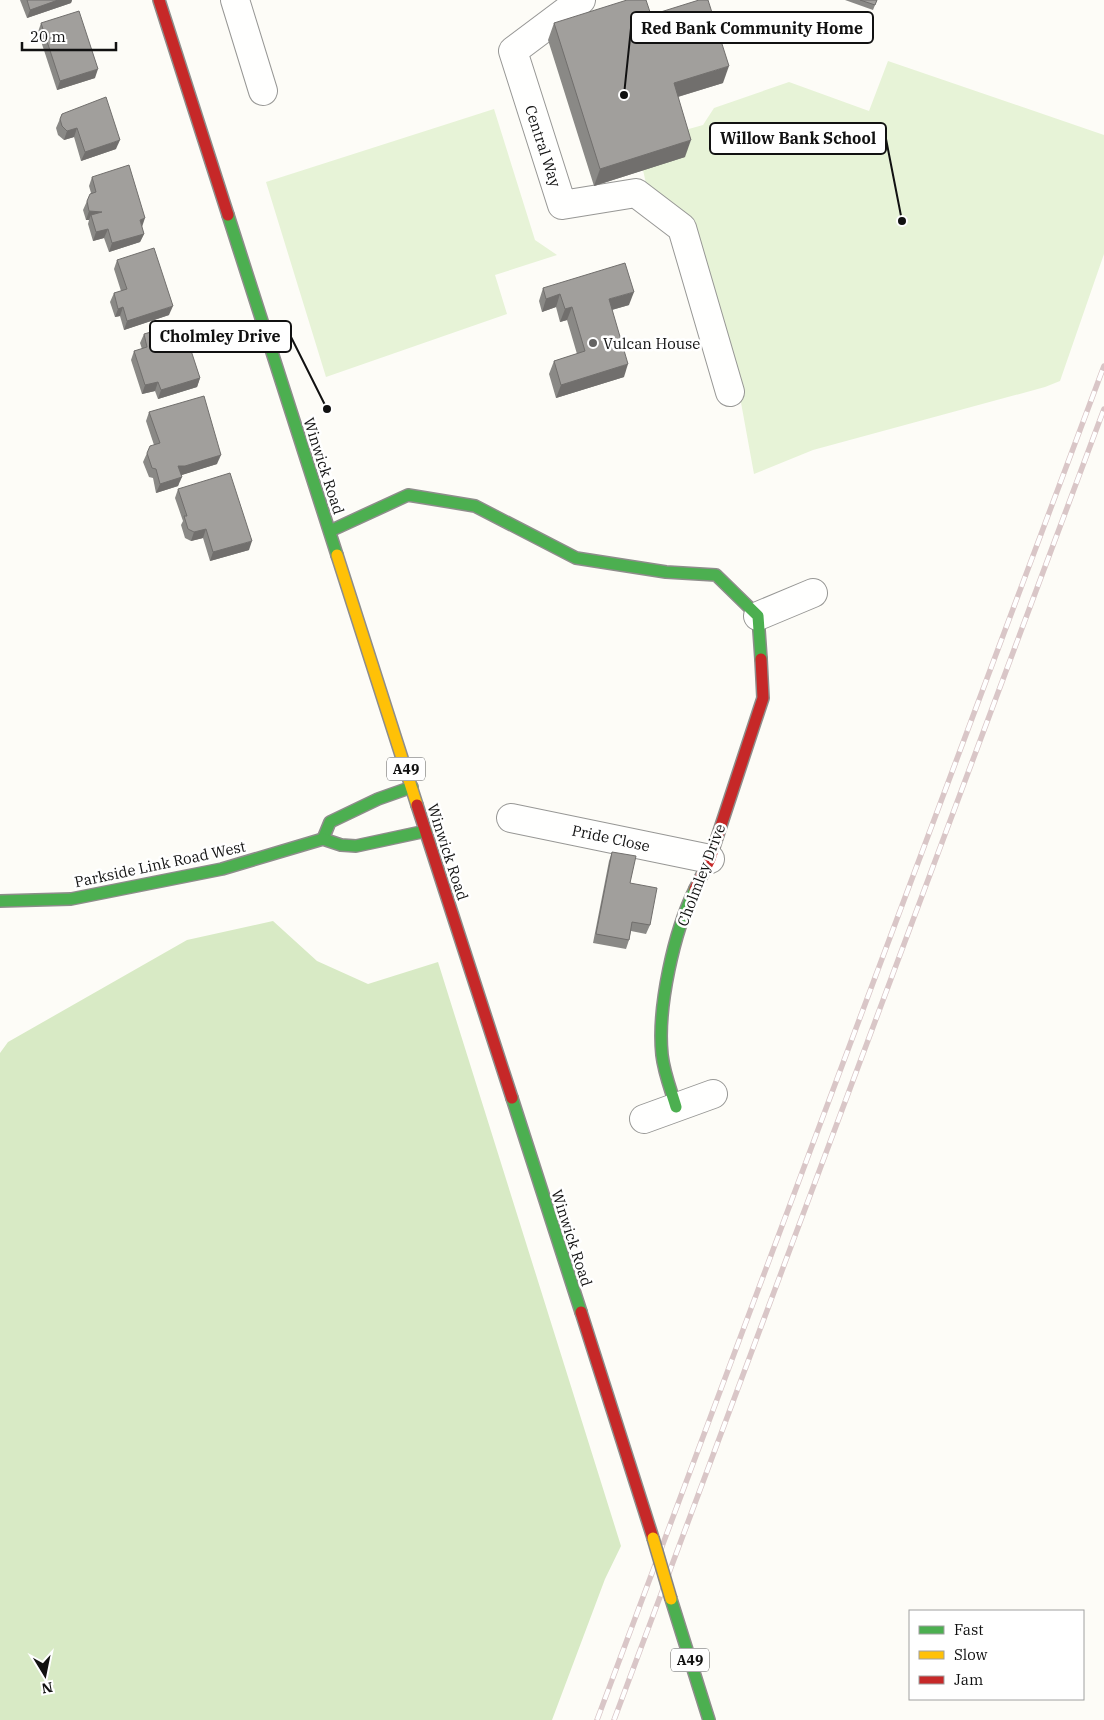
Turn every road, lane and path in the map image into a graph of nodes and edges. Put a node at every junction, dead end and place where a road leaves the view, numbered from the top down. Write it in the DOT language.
graph roads {
  1 [pos="159,0"];
  2 [pos="235,0"];
  3 [pos="581,0"];
  4 [pos="263,91"];
  5 [pos="730,392"];
  6 [pos="330,531"];
  7 [pos="812,593"];
  8 [pos="758,616"];
  9 [pos="412,787"];
  10 [pos="512,818"];
  11 [pos="426,831"];
  12 [pos="323,839"];
  13 [pos="710,859"];
  14 [pos="0,902"];
  15 [pos="713,1094"];
  16 [pos="676,1107"];
  17 [pos="644,1119"];
  18 [pos="709,1720"];
  1 -- 6 [label="main road, Winwick Road / A49"];
  2 -- 4 [label="street"];
  3 -- 5 [label="street, Central Way"];
  6 -- 8 [label="main road"];
  6 -- 9 [label="main road, Winwick Road / A49"];
  7 -- 8 [label="street"];
  8 -- 13 [label="main road, Cholmley Drive"];
  9 -- 11 [label="main road, Winwick Road / A49"];
  9 -- 12 [label="main road"];
  10 -- 13 [label="street, Pride Close"];
  11 -- 12 [label="main road"];
  11 -- 18 [label="main road, Winwick Road / A49, bridge"];
  12 -- 14 [label="main road, Parkside Link Road West"];
  13 -- 16 [label="main road, Cholmley Drive"];
  15 -- 16 [label="street"];
  16 -- 17 [label="street"];
}
